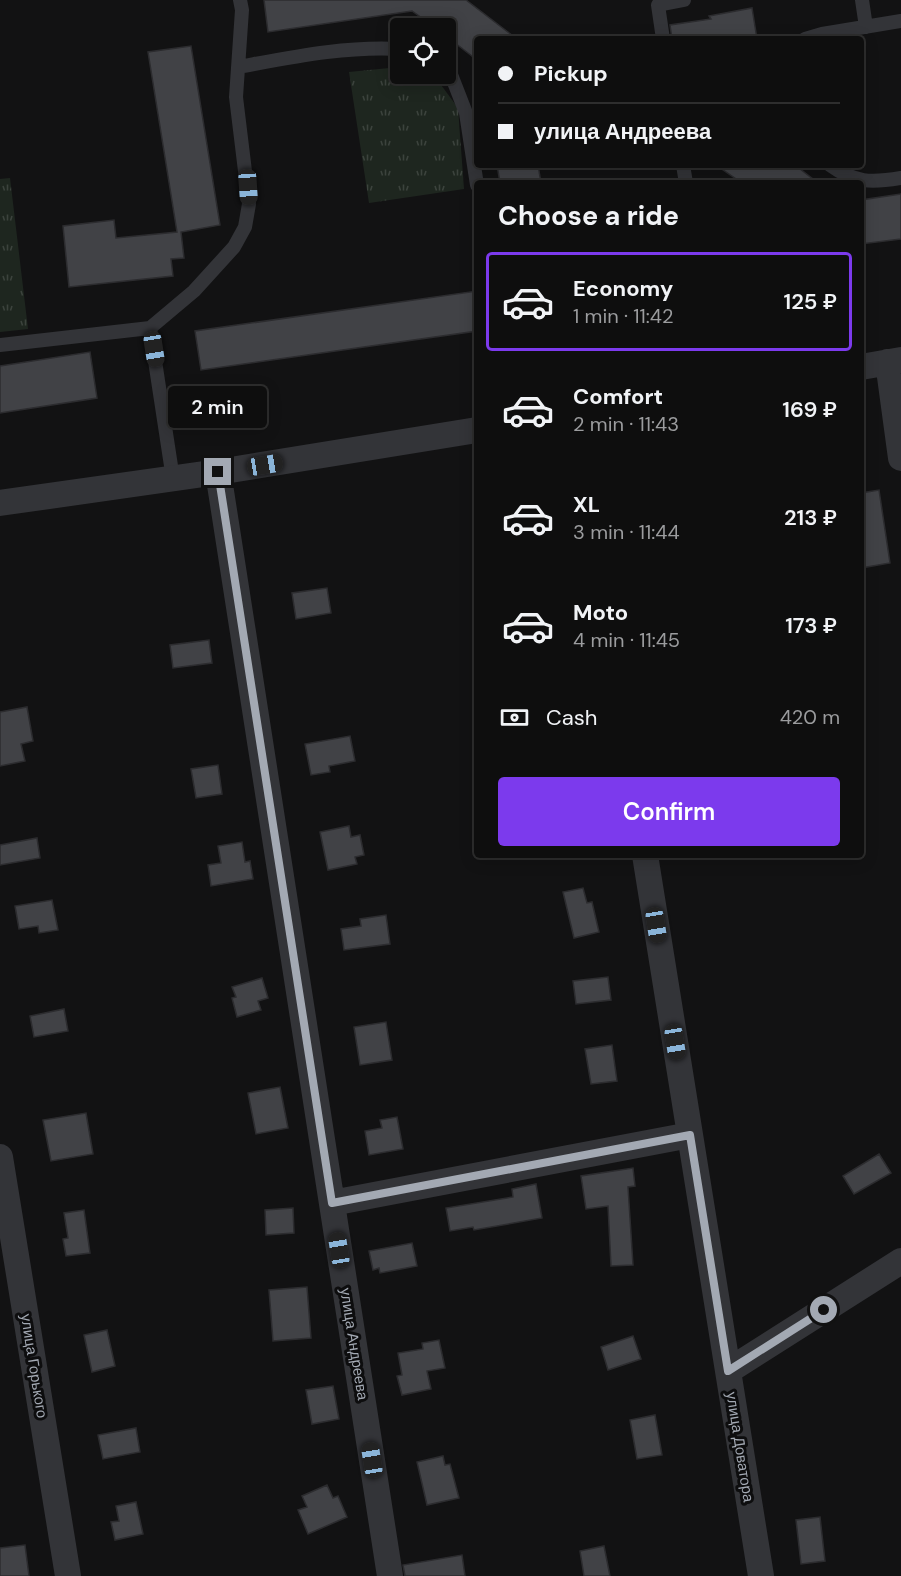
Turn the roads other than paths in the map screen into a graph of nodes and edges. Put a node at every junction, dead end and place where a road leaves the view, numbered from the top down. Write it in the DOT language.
graph roads {
  1 [pos="240,0"];
  2 [pos="684,0"];
  3 [pos="862,0"];
  4 [pos="901,21"];
  5 [pos="866,27"];
  6 [pos="663,36"];
  7 [pos="816,36"];
  8 [pos="390,48"];
  9 [pos="238,67"];
  10 [pos="455,84"];
  11 [pos="474,165"];
  12 [pos="834,168"];
  13 [pos="901,178"];
  14 [pos="860,180"];
  15 [pos="864,181"];
  16 [pos="150,328"];
  17 [pos="0,345"];
  18 [pos="895,361"];
  19 [pos="864,366"];
  20 [pos="474,430"];
  21 [pos="901,458"];
  22 [pos="218,472"];
  23 [pos="173,479"];
  24 [pos="0,503"];
  25 [pos="645,858"];
  26 [pos="690,1135"];
  27 [pos="0,1157"];
  28 [pos="332,1203"];
  29 [pos="901,1261"];
  30 [pos="728,1371"];
  31 [pos="68,1576"];
  32 [pos="390,1576"];
  33 [pos="761,1576"];
  1 -- 9 [label="lane"];
  2 -- 6 [label="lane"];
  3 -- 5 [label="lane"];
  4 -- 5 [label="lane"];
  5 -- 7 [label="lane"];
  8 -- 9 [label="lane"];
  9 -- 16 [label="lane"];
  10 -- 11 [label="lane"];
  12 -- 14 [label="lane"];
  13 -- 15 [label="lane"];
  16 -- 17 [label="lane"];
  16 -- 23 [label="lane"];
  18 -- 19 [label="street"];
  18 -- 21 [label="street"];
  20 -- 22 [label="street"];
  22 -- 23 [label="street"];
  22 -- 28 [label="street, улица Андреева"];
  23 -- 24 [label="street"];
  25 -- 26 [label="street, улица Доватора"];
  26 -- 28 [label="street"];
  26 -- 30 [label="street, улица Доватора"];
  27 -- 31 [label="street, улица Горького"];
  28 -- 32 [label="street, улица Андреева"];
  29 -- 30 [label="street"];
  30 -- 33 [label="street, улица Доватора"];
}
